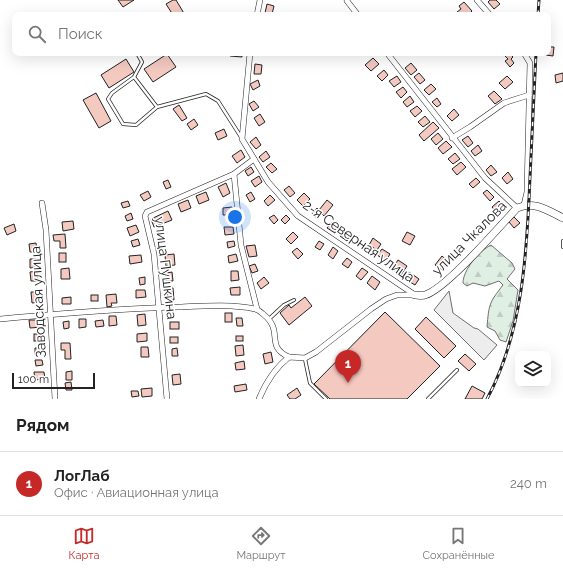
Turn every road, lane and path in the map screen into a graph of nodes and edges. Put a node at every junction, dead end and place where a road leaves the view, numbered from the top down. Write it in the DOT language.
graph roads {
  1 [pos="260,0"];
  2 [pos="476,0"];
  3 [pos="348,1"];
  4 [pos="258,12"];
  5 [pos="356,12"];
  6 [pos="487,12"];
  7 [pos="139,56"];
  8 [pos="250,56"];
  9 [pos="389,56"];
  10 [pos="526,56"];
  11 [pos="134,77"];
  12 [pos="529,95"];
  13 [pos="157,107"];
  14 [pos="452,138"];
  15 [pos="242,139"];
  16 [pos="254,159"];
  17 [pos="234,174"];
  18 [pos="42,203"];
  19 [pos="524,205"];
  20 [pos="517,208"];
  21 [pos="563,218"];
  22 [pos="563,241"];
  23 [pos="563,247"];
  24 [pos="415,295"];
  25 [pos="294,300"];
  26 [pos="160,307"];
  27 [pos="257,309"];
  28 [pos="51,314"];
  29 [pos="0,319"];
  30 [pos="269,319"];
  31 [pos="289,357"];
  32 [pos="305,358"];
  33 [pos="458,370"];
  34 [pos="55,399"];
  35 [pos="167,399"];
  36 [pos="259,399"];
  37 [pos="326,399"];
  38 [pos="428,399"];
  1 -- 4 [label="street"];
  2 -- 6 [label="street"];
  3 -- 5 [label="street"];
  7 -- 11 [label="lane"];
  8 -- 15 [label="street"];
  9 -- 14 [label="street"];
  10 -- 12 [label="street"];
  11 -- 13 [label="lane"];
  11 -- 13 [label="lane"];
  12 -- 14 [label="street"];
  12 -- 19 [label="street"];
  13 -- 15 [label="lane"];
  14 -- 20 [label="street"];
  15 -- 16 [label="street, 2-я Северная улица"];
  16 -- 17 [label="street"];
  16 -- 24 [label="street, 2-я Северная улица"];
  17 -- 26 [label="street, улица Пушкина"];
  17 -- 27 [label="street"];
  18 -- 28 [label="street, Заводская улица"];
  19 -- 20 [label="street, улица Чкалова"];
  19 -- 21 [label="street, улица Чкалова"];
  20 -- 24 [label="street, улица Чкалова"];
  22 -- 23 [label="lane"];
  24 -- 32 [label="street"];
  25 -- 30 [label="lane"];
  26 -- 27 [label="street"];
  26 -- 28 [label="street"];
  26 -- 35 [label="street, улица Пушкина"];
  27 -- 30 [label="street"];
  28 -- 29 [label="street"];
  28 -- 34 [label="street, Заводская улица"];
  30 -- 31 [label="street"];
  31 -- 32 [label="street"];
  31 -- 36 [label="street"];
  32 -- 37 [label="lane"];
  33 -- 38 [label="lane"];
}
